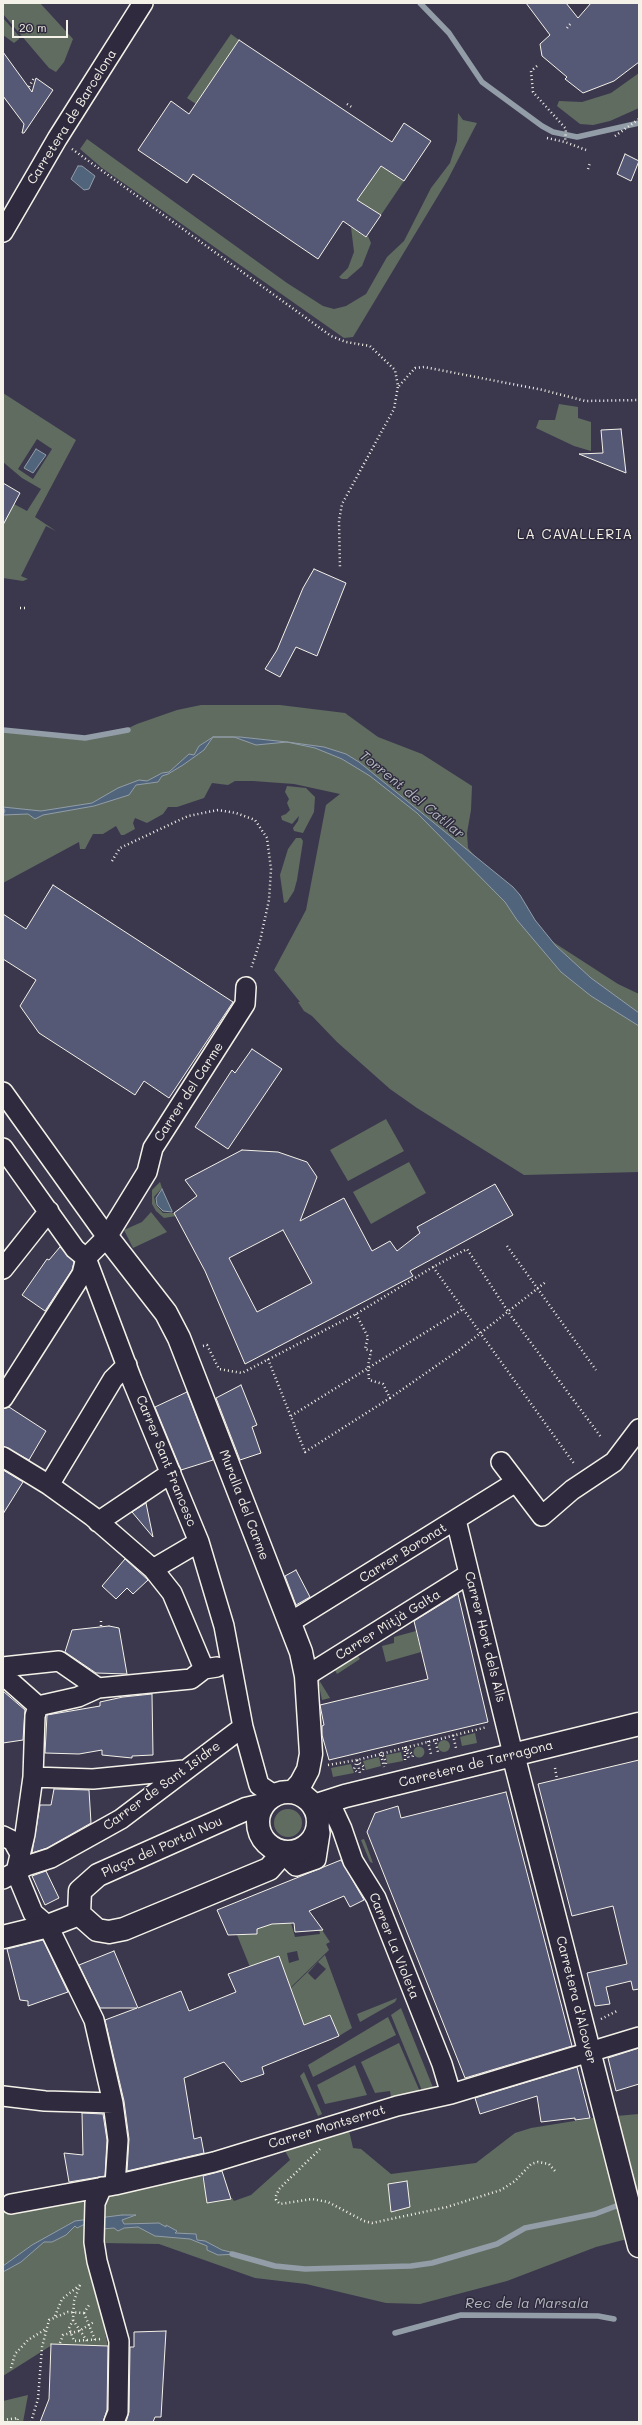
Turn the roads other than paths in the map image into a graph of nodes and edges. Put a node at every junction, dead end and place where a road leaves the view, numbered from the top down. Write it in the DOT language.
graph roads {
  1 [pos="143,3"];
  2 [pos="3,232"];
  3 [pos="246,987"];
  4 [pos="3,1092"];
  5 [pos="3,1148"];
  6 [pos="49,1211"];
  7 [pos="107,1237"];
  8 [pos="86,1258"];
  9 [pos="3,1269"];
  10 [pos="127,1366"];
  11 [pos="3,1398"];
  12 [pos="639,1429"];
  13 [pos="3,1457"];
  14 [pos="500,1462"];
  15 [pos="171,1473"];
  16 [pos="516,1482"];
  17 [pos="49,1484"];
  18 [pos="456,1520"];
  19 [pos="98,1522"];
  20 [pos="199,1542"];
  21 [pos="153,1569"];
  22 [pos="469,1574"];
  23 [pos="293,1621"];
  24 [pos="230,1665"];
  25 [pos="3,1667"];
  26 [pos="204,1669"];
  27 [pos="3,1675"];
  28 [pos="306,1676"];
  29 [pos="98,1688"];
  30 [pos="38,1706"];
  31 [pos="639,1724"];
  32 [pos="243,1727"];
  33 [pos="513,1754"];
  34 [pos="184,1770"];
  35 [pos="33,1777"];
  36 [pos="277,1797"];
  37 [pos="320,1811"];
  38 [pos="3,1836"];
  39 [pos="19,1852"];
  40 [pos="283,1862"];
  41 [pos="9,1876"];
  42 [pos="79,1914"];
  43 [pos="48,1926"];
  44 [pos="3,1937"];
  45 [pos="639,2037"];
  46 [pos="590,2051"];
  47 [pos="451,2094"];
  48 [pos="3,2096"];
  49 [pos="113,2103"];
  50 [pos="106,2189"];
  51 [pos="12,2204"];
  52 [pos="639,2246"];
  53 [pos="114,2422"];
  1 -- 2 [label="street, Carretera de Barcelona"];
  3 -- 7 [label="street, Carrer del Carme"];
  4 -- 7 [label="street"];
  5 -- 6 [label="street, Carrer Sant Francesc"];
  6 -- 8 [label="street, Carrer Sant Francesc"];
  6 -- 9 [label="street"];
  7 -- 8 [label="street, Carrer del Carme"];
  7 -- 23 [label="main road, Muralla del Carme"];
  8 -- 10 [label="street, Carrer Sant Francesc"];
  8 -- 11 [label="street, Carrer del Carme"];
  10 -- 15 [label="street, Carrer Sant Francesc"];
  10 -- 17 [label="street"];
  12 -- 16 [label="street"];
  13 -- 17 [label="street"];
  14 -- 16 [label="street"];
  15 -- 19 [label="street"];
  15 -- 20 [label="street, Carrer Sant Francesc"];
  16 -- 18 [label="street, Carrer Boronat"];
  17 -- 19 [label="street"];
  18 -- 22 [label="street, Carrer Hort dels Alls"];
  18 -- 23 [label="street, Carrer Boronat"];
  19 -- 21 [label="street"];
  20 -- 21 [label="street"];
  20 -- 24 [label="street, Carrer Sant Francesc"];
  21 -- 26 [label="street"];
  22 -- 28 [label="street, Carrer Mitjà Galta"];
  22 -- 33 [label="street, Carrer Hort dels Alls"];
  23 -- 28 [label="main road, Muralla del Carme"];
  24 -- 26 [label="street"];
  24 -- 32 [label="street, Carrer Sant Francesc"];
  25 -- 29 [label="street"];
  26 -- 29 [label="street"];
  27 -- 30 [label="street"];
  28 -- 36 [label="main road, Muralla del Carme"];
  29 -- 30 [label="street"];
  30 -- 35 [label="street"];
  31 -- 33 [label="main road, Carretera de Tarragona"];
  32 -- 34 [label="street, Carrer de Sant Isidre"];
  32 -- 36 [label="street, Carrer Sant Francesc"];
  33 -- 37 [label="main road, Carretera de Tarragona"];
  33 -- 46 [label="main road, Carretera d'Alcover"];
  34 -- 35 [label="street"];
  34 -- 41 [label="street, Carrer de Sant Isidre"];
  35 -- 39 [label="street"];
  36 -- 37 [label="main road"];
  36 -- 40 [label="main road"];
  36 -- 42 [label="main road, Plaça del Portal Nou"];
  37 -- 40 [label="main road"];
  37 -- 47 [label="street, Carrer La Violeta"];
  38 -- 39 [label="street"];
  39 -- 41 [label="street"];
  40 -- 42 [label="main road"];
  41 -- 43 [label="street"];
  42 -- 43 [label="main road"];
  43 -- 44 [label="main road"];
  43 -- 49 [label="street"];
  45 -- 46 [label="street, Carrer Montserrat"];
  46 -- 47 [label="street, Carrer Montserrat"];
  46 -- 52 [label="main road, Carretera d'Alcover"];
  47 -- 50 [label="street, Carrer Montserrat"];
  48 -- 49 [label="street"];
  49 -- 50 [label="street"];
  50 -- 51 [label="street, Carrer Montserrat"];
  50 -- 53 [label="street"];
}
